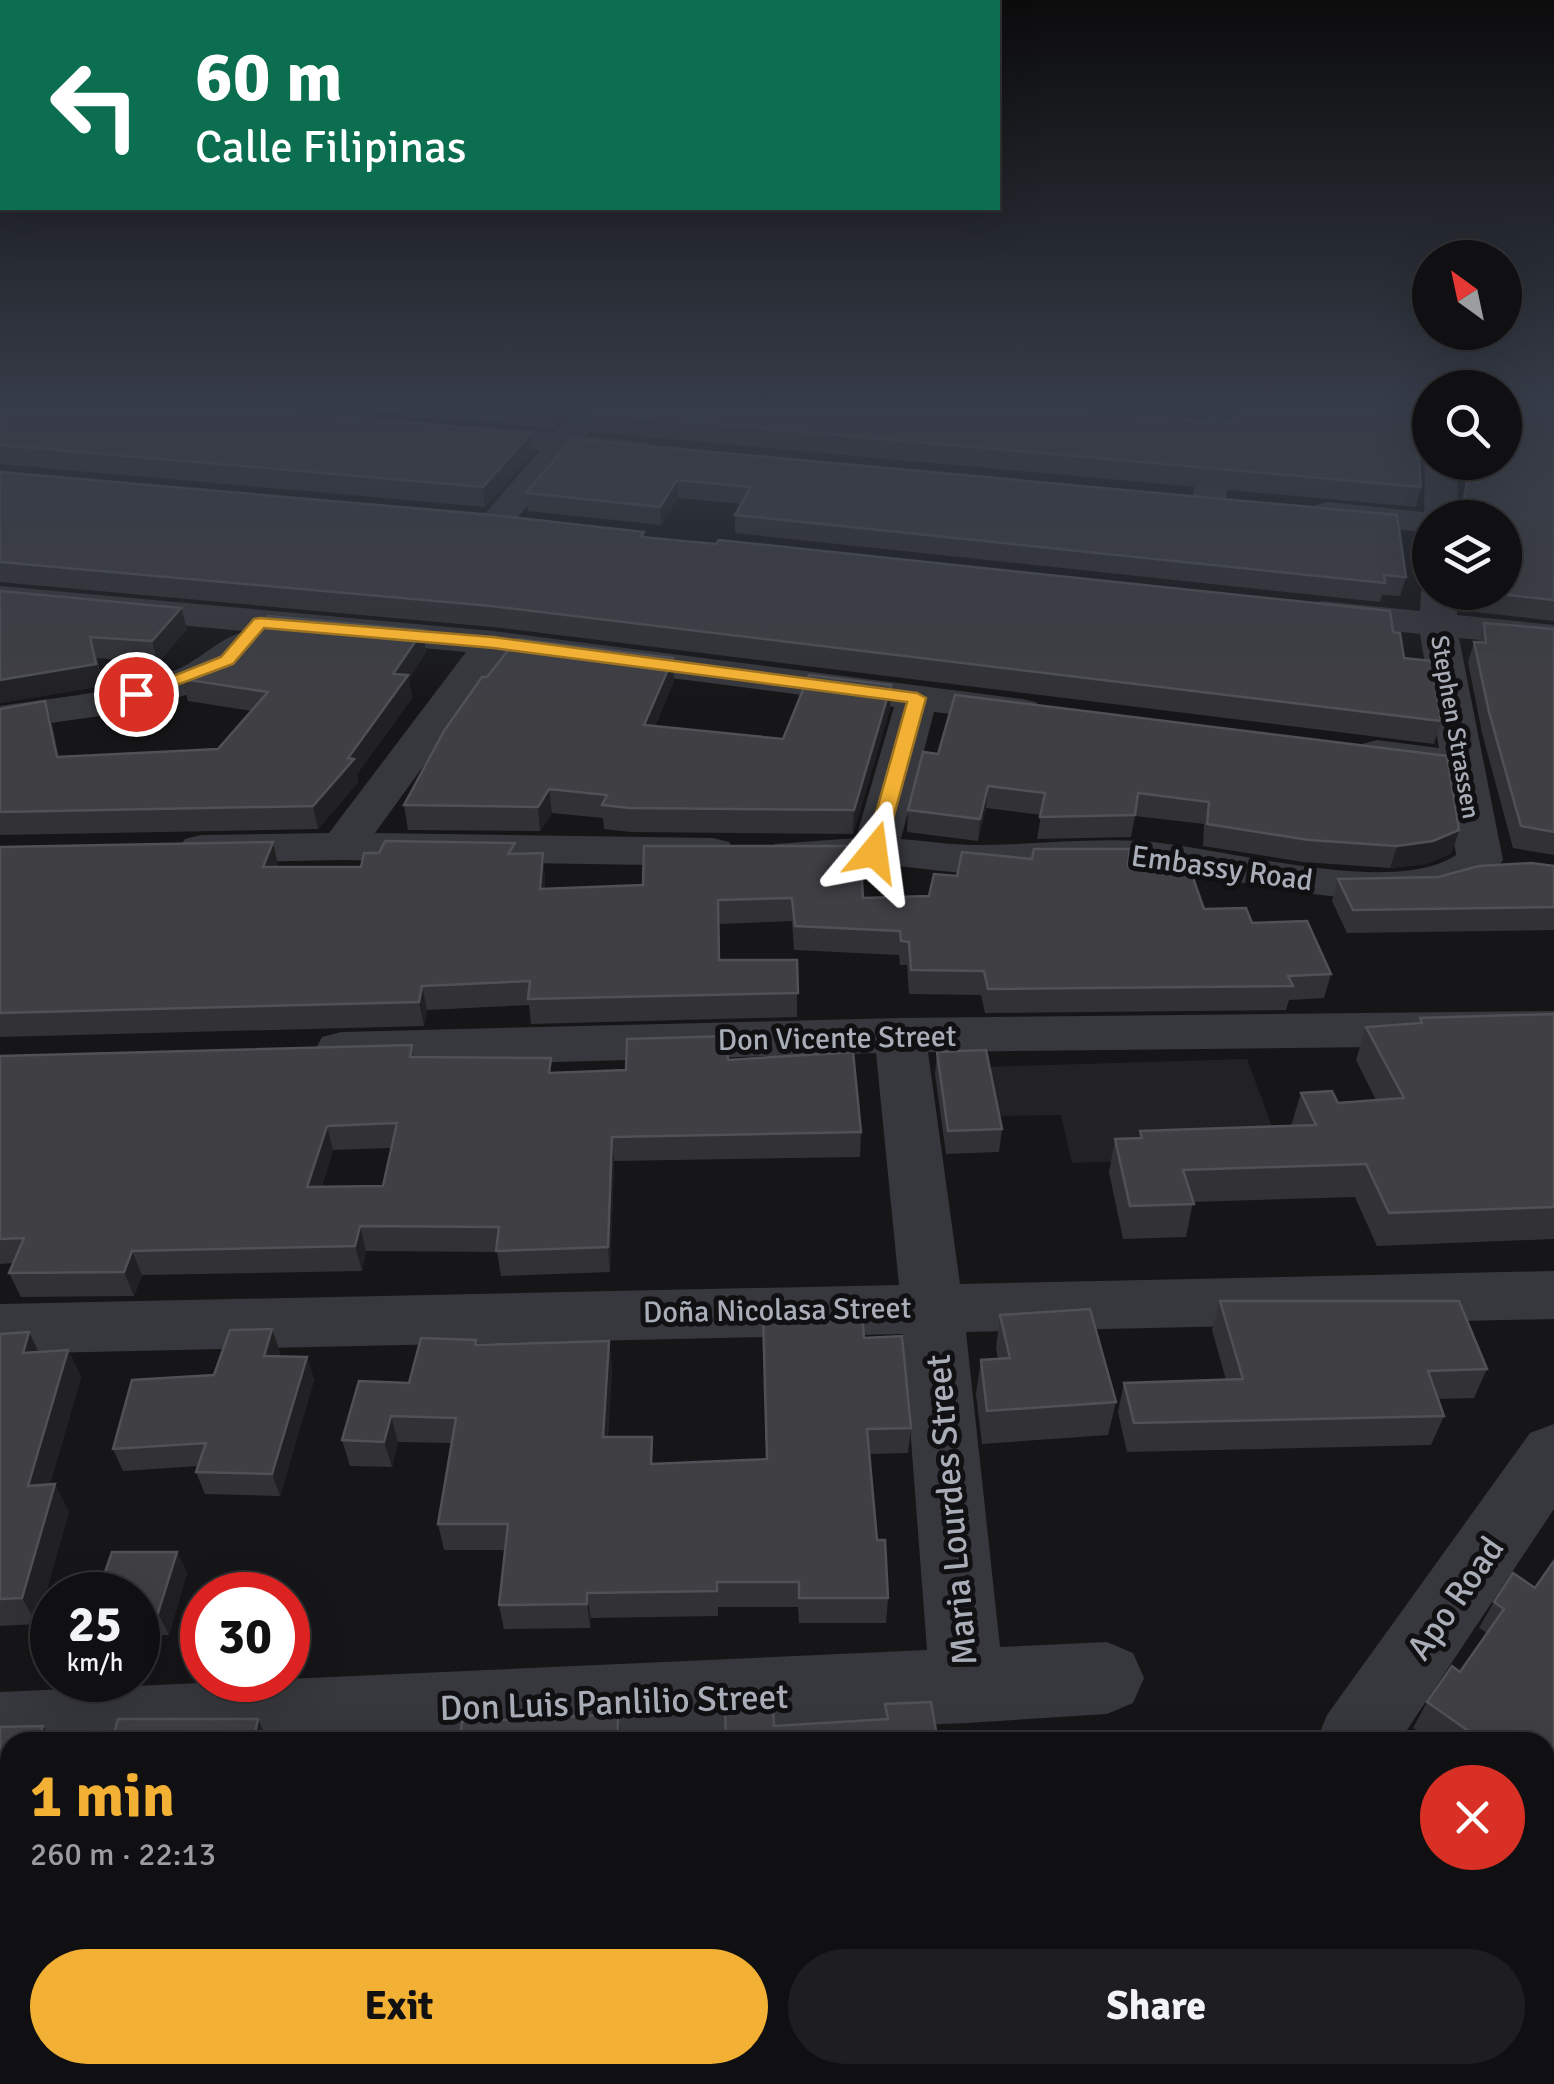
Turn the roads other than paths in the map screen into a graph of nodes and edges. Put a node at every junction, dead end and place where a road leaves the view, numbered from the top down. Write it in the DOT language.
graph roads {
  1 [pos="510,505"];
  2 [pos="1301,509"];
  3 [pos="456,518"];
  4 [pos="1412,521"];
  5 [pos="496,522"];
  6 [pos="536,526"];
  7 [pos="0,597"];
  8 [pos="1281,608"];
  9 [pos="1412,609"];
  10 [pos="1438,610"];
  11 [pos="1442,610"];
  12 [pos="260,623"];
  13 [pos="1554,636"];
  14 [pos="493,642"];
  15 [pos="917,698"];
  16 [pos="1052,714"];
  17 [pos="0,718"];
  18 [pos="1344,750"];
  19 [pos="1460,763"];
  20 [pos="342,846"];
  21 [pos="152,850"];
  22 [pos="874,852"];
  23 [pos="1498,863"];
  24 [pos="1554,1028"];
  25 [pos="900,1035"];
  26 [pos="294,1051"];
  27 [pos="1554,1294"];
  28 [pos="932,1306"];
  29 [pos="0,1328"];
  30 [pos="1554,1453"];
  31 [pos="1107,1678"];
  32 [pos="967,1687"];
  33 [pos="0,1729"];
  34 [pos="1361,1732"];
  1 -- 5 [label="street"];
  2 -- 4 [label="street"];
  3 -- 5 [label="street"];
  5 -- 6 [label="street"];
  7 -- 12 [label="street"];
  8 -- 9 [label="street"];
  10 -- 19 [label="street, Stephen Strassen"];
  11 -- 13 [label="street"];
  12 -- 14 [label="street"];
  12 -- 17 [label="street"];
  14 -- 15 [label="street"];
  14 -- 20 [label="street"];
  15 -- 16 [label="street"];
  15 -- 22 [label="street"];
  18 -- 19 [label="street"];
  19 -- 23 [label="street, Stephen Strassen"];
  20 -- 21 [label="street, Embassy Road"];
  20 -- 22 [label="street, Embassy Road"];
  22 -- 23 [label="street, Embassy Road"];
  24 -- 25 [label="street, Don Vicente Street"];
  25 -- 26 [label="street, Don Vicente Street"];
  25 -- 28 [label="street, Maria Lourdes Street"];
  27 -- 28 [label="street, Doña Nicolasa Street"];
  28 -- 29 [label="street, Doña Nicolasa Street"];
  28 -- 32 [label="street, Maria Lourdes Street"];
  30 -- 34 [label="street, Apo Road"];
  31 -- 32 [label="street, Don Luis Panlilio Street"];
  32 -- 33 [label="street, Don Luis Panlilio Street"];
}
